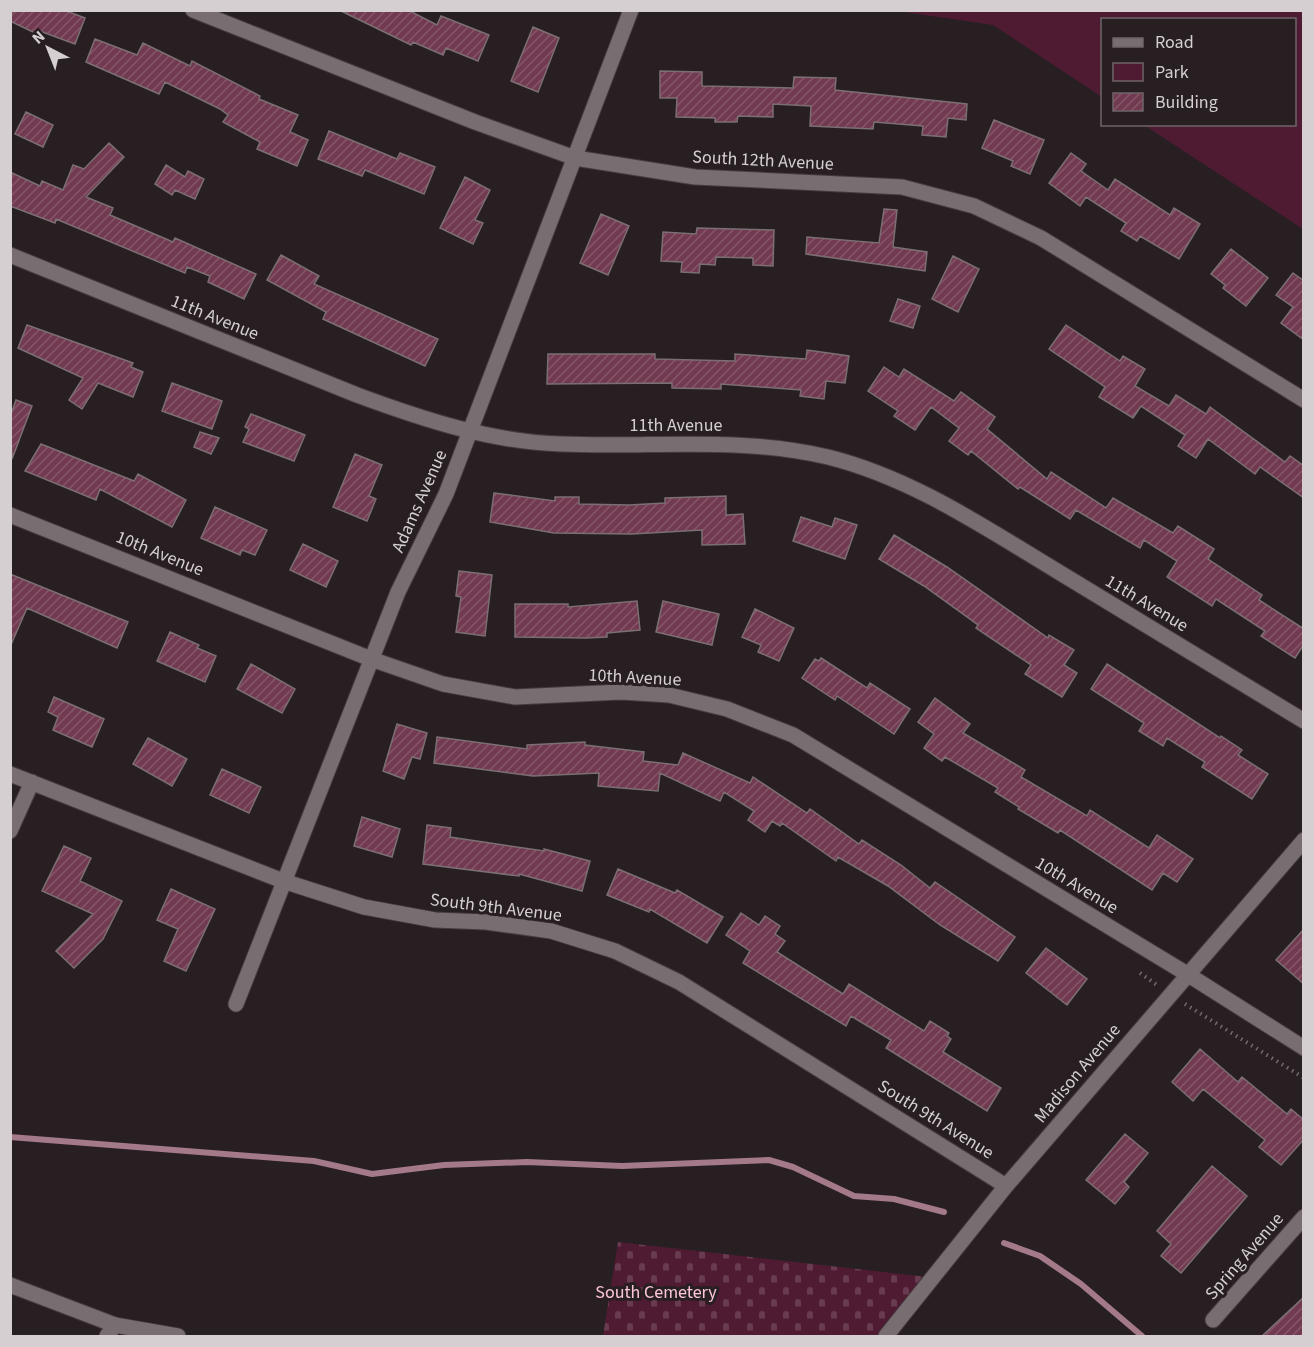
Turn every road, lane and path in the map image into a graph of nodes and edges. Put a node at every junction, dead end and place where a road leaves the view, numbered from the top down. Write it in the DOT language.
graph roads {
  1 [pos="193,10"];
  2 [pos="632,10"];
  3 [pos="575,158"];
  4 [pos="10,255"];
  5 [pos="1304,400"];
  6 [pos="470,431"];
  7 [pos="10,515"];
  8 [pos="371,659"];
  9 [pos="1304,721"];
  10 [pos="10,774"];
  11 [pos="32,782"];
  12 [pos="10,831"];
  13 [pos="1304,840"];
  14 [pos="283,881"];
  15 [pos="1140,973"];
  16 [pos="1187,974"];
  17 [pos="1170,994"];
  18 [pos="236,1004"];
  19 [pos="1304,1048"];
  20 [pos="1304,1078"];
  21 [pos="1006,1186"];
  22 [pos="1304,1217"];
  23 [pos="10,1285"];
  24 [pos="1214,1320"];
  25 [pos="111,1331"];
  26 [pos="178,1336"];
  27 [pos="886,1336"];
  1 -- 3 [label="street, South 12th Avenue"];
  2 -- 3 [label="street, Adams Avenue"];
  3 -- 5 [label="street, South 12th Avenue"];
  3 -- 6 [label="street, Adams Avenue"];
  4 -- 6 [label="street, 11th Avenue"];
  6 -- 8 [label="street, Adams Avenue"];
  6 -- 9 [label="street, 11th Avenue"];
  7 -- 8 [label="street, 10th Avenue"];
  8 -- 14 [label="street, Adams Avenue"];
  8 -- 16 [label="street, 10th Avenue"];
  10 -- 11 [label="street, South 9th Avenue"];
  11 -- 12 [label="street"];
  11 -- 14 [label="street, South 9th Avenue"];
  13 -- 16 [label="street, Madison Avenue"];
  14 -- 18 [label="street, Adams Avenue"];
  14 -- 21 [label="street, South 9th Avenue"];
  15 -- 17 [label="path"];
  16 -- 17 [label="street, Madison Avenue"];
  16 -- 19 [label="street, 10th Avenue"];
  17 -- 20 [label="path"];
  17 -- 21 [label="street, Madison Avenue"];
  21 -- 27 [label="street, Madison Avenue"];
  22 -- 24 [label="street, Spring Avenue"];
  23 -- 25 [label="street"];
  25 -- 26 [label="street"];
}
